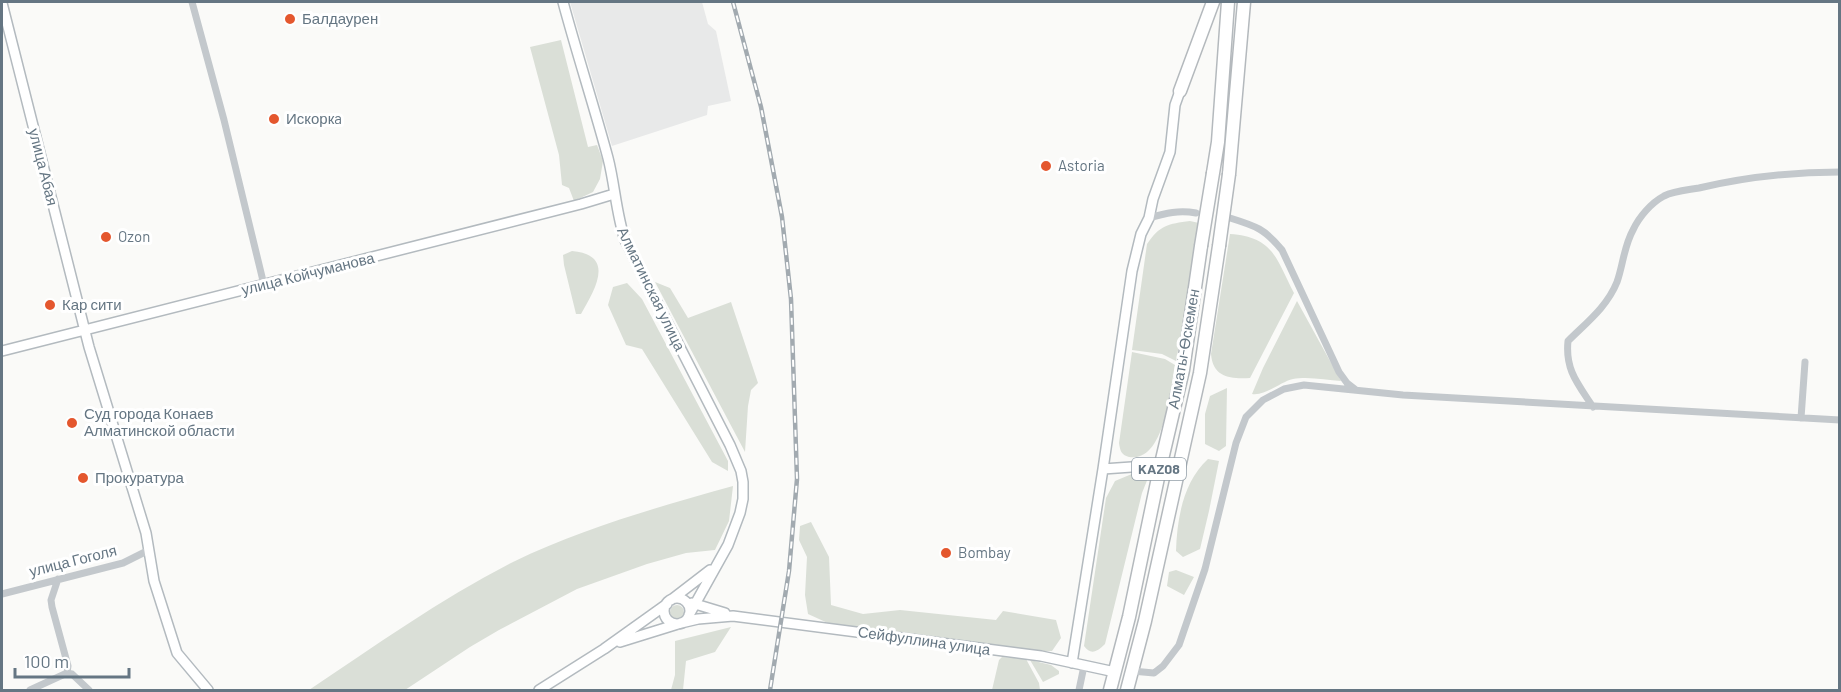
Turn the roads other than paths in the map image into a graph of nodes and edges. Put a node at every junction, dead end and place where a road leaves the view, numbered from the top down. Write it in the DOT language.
graph roads {
  1 [pos="192,2"];
  2 [pos="563,2"];
  3 [pos="1213,2"];
  4 [pos="1228,2"];
  5 [pos="1244,2"];
  6 [pos="2,3"];
  7 [pos="1180,91"];
  8 [pos="1839,172"];
  9 [pos="614,194"];
  10 [pos="1196,213"];
  11 [pos="1149,218"];
  12 [pos="1230,218"];
  13 [pos="264,285"];
  14 [pos="85,331"];
  15 [pos="2,351"];
  16 [pos="1805,362"];
  17 [pos="1356,390"];
  18 [pos="1593,407"];
  19 [pos="1801,418"];
  20 [pos="1839,420"];
  21 [pos="1160,465"];
  22 [pos="1103,469"];
  23 [pos="149,550"];
  24 [pos="716,564"];
  25 [pos="58,579"];
  26 [pos="2,594"];
  27 [pos="684,601"];
  28 [pos="669,602"];
  29 [pos="696,604"];
  30 [pos="689,615"];
  31 [pos="733,616"];
  32 [pos="680,624"];
  33 [pos="604,649"];
  34 [pos="1072,663"];
  35 [pos="1084,666"];
  36 [pos="1132,671"];
  37 [pos="1114,672"];
  38 [pos="67,673"];
  39 [pos="30,690"];
  40 [pos="89,690"];
  41 [pos="208,690"];
  42 [pos="539,690"];
  43 [pos="1079,690"];
  44 [pos="1110,690"];
  45 [pos="1127,690"];
  1 -- 13 [label="street"];
  2 -- 9 [label="street, Алматинская улица"];
  3 -- 7 [label="highway"];
  4 -- 21 [label="highway, Алматы-Өскемен / KAZ08, bridge"];
  5 -- 36 [label="highway, Алматы-Өскемен / KAZ08, bridge"];
  6 -- 14 [label="street, улица Абая"];
  7 -- 11 [label="street"];
  8 -- 18 [label="street"];
  9 -- 13 [label="street, улица Койчуманова"];
  9 -- 24 [label="street, Алматинская улица"];
  10 -- 11 [label="street"];
  11 -- 22 [label="street"];
  12 -- 17 [label="street"];
  13 -- 14 [label="street, улица Койчуманова"];
  14 -- 15 [label="street, улица Койчуманова"];
  14 -- 23 [label="street, улица Абая"];
  16 -- 19 [label="street"];
  17 -- 18 [label="street"];
  17 -- 36 [label="street"];
  18 -- 19 [label="street"];
  19 -- 20 [label="street"];
  21 -- 22 [label="street"];
  21 -- 37 [label="highway, Алматы-Өскемен / KAZ08"];
  22 -- 34 [label="street"];
  23 -- 25 [label="street, улица Гоголя"];
  23 -- 41 [label="street, улица Абая"];
  24 -- 28 [label="street"];
  24 -- 29 [label="street, Алматинская улица"];
  25 -- 26 [label="street, улица Гоголя"];
  25 -- 38 [label="street"];
  27 -- 28 [label="street"];
  27 -- 29 [label="street"];
  27 -- 30 [label="street"];
  28 -- 32 [label="street"];
  28 -- 33 [label="street"];
  29 -- 30 [label="street, Алматинская улица"];
  29 -- 31 [label="street"];
  30 -- 32 [label="street"];
  31 -- 32 [label="street"];
  31 -- 34 [label="street, Сейфуллина улица"];
  32 -- 33 [label="street"];
  33 -- 42 [label="street"];
  34 -- 35 [label="street, Сейфуллина улица"];
  35 -- 37 [label="street, Сейфуллина улица"];
  35 -- 43 [label="street"];
  36 -- 45 [label="highway, Алматы-Өскемен / KAZ08"];
  37 -- 44 [label="highway, Алматы-Өскемен / KAZ08"];
  38 -- 39 [label="street"];
  38 -- 40 [label="street"];
}
